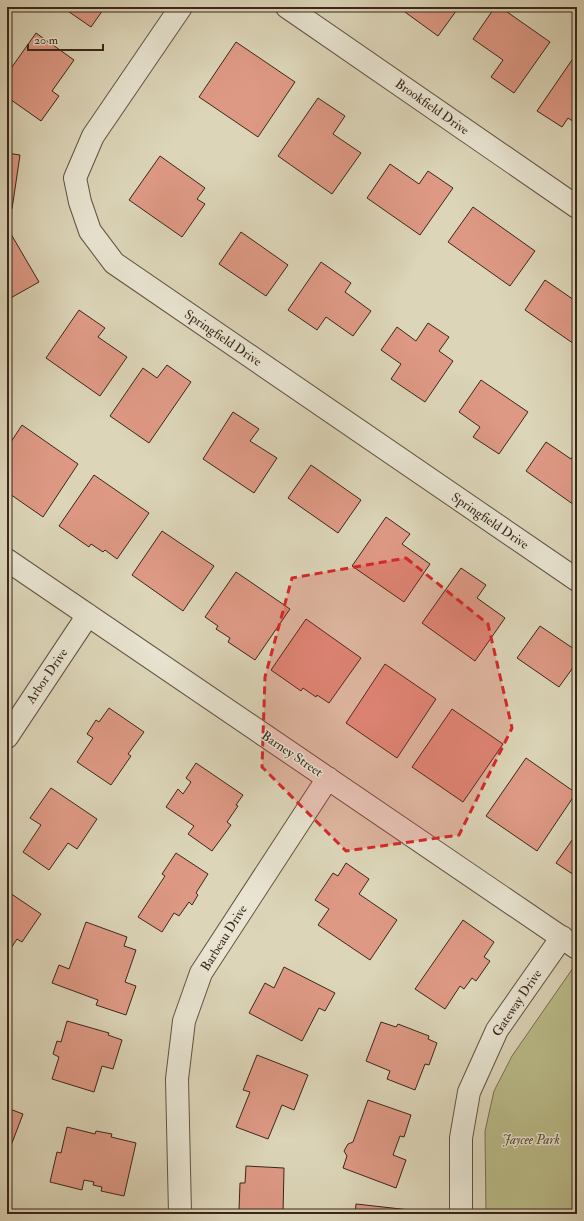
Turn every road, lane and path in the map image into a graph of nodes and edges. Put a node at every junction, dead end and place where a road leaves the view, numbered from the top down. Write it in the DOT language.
graph roads {
  1 [pos="181,7"];
  2 [pos="287,7"];
  3 [pos="577,207"];
  4 [pos="7,560"];
  5 [pos="577,580"];
  6 [pos="88,615"];
  7 [pos="7,737"];
  8 [pos="328,778"];
  9 [pos="569,943"];
  10 [pos="180,1214"];
  11 [pos="461,1214"];
  1 -- 5 [label="street, Springfield Drive"];
  2 -- 3 [label="street, Brookfield Drive"];
  4 -- 6 [label="street, Barney Street"];
  6 -- 7 [label="street, Arbor Drive"];
  6 -- 8 [label="street, Barney Street"];
  8 -- 9 [label="street, Barney Street"];
  8 -- 10 [label="street, Barbeau Drive"];
  9 -- 11 [label="street, Gateway Drive"];
}
